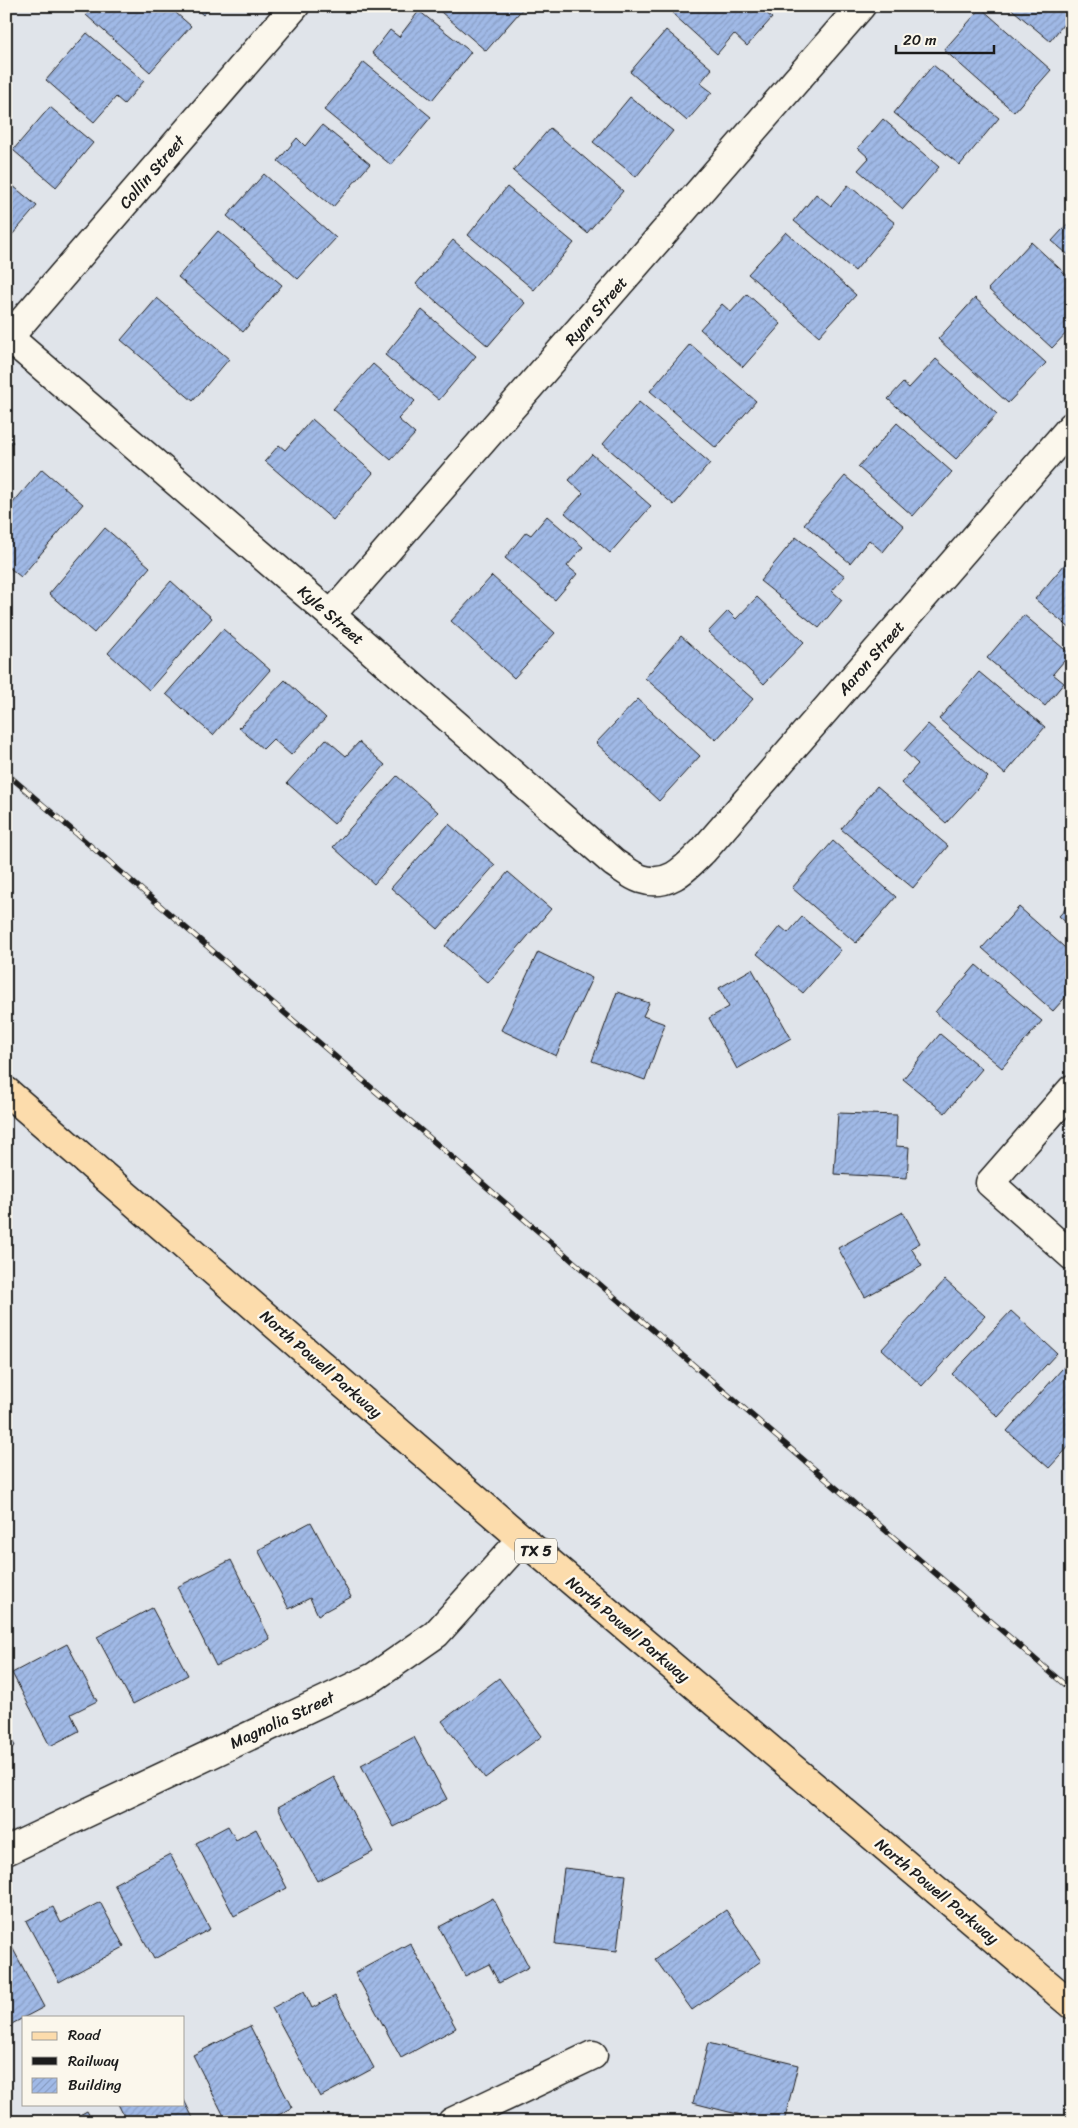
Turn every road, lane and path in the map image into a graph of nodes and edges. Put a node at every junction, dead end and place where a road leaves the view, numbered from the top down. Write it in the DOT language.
graph roads {
  1 [pos="295,6"];
  2 [pos="861,6"];
  3 [pos="8,336"];
  4 [pos="1072,426"];
  5 [pos="331,615"];
  6 [pos="663,882"];
  7 [pos="1072,1089"];
  8 [pos="6,1091"];
  9 [pos="1072,1256"];
  10 [pos="522,1539"];
  11 [pos="6,1851"];
  12 [pos="1072,2005"];
  13 [pos="593,2055"];
  14 [pos="452,2122"];
  1 -- 3 [label="street, Collin Street"];
  2 -- 5 [label="street, Ryan Street"];
  3 -- 5 [label="street, Kyle Street"];
  4 -- 6 [label="street, Aaron Street"];
  5 -- 6 [label="street, Kyle Street"];
  7 -- 9 [label="street"];
  8 -- 10 [label="main road, North Powell Parkway / TX 5"];
  10 -- 11 [label="street, Magnolia Street"];
  10 -- 12 [label="main road, North Powell Parkway / TX 5"];
  13 -- 14 [label="street"];
}
